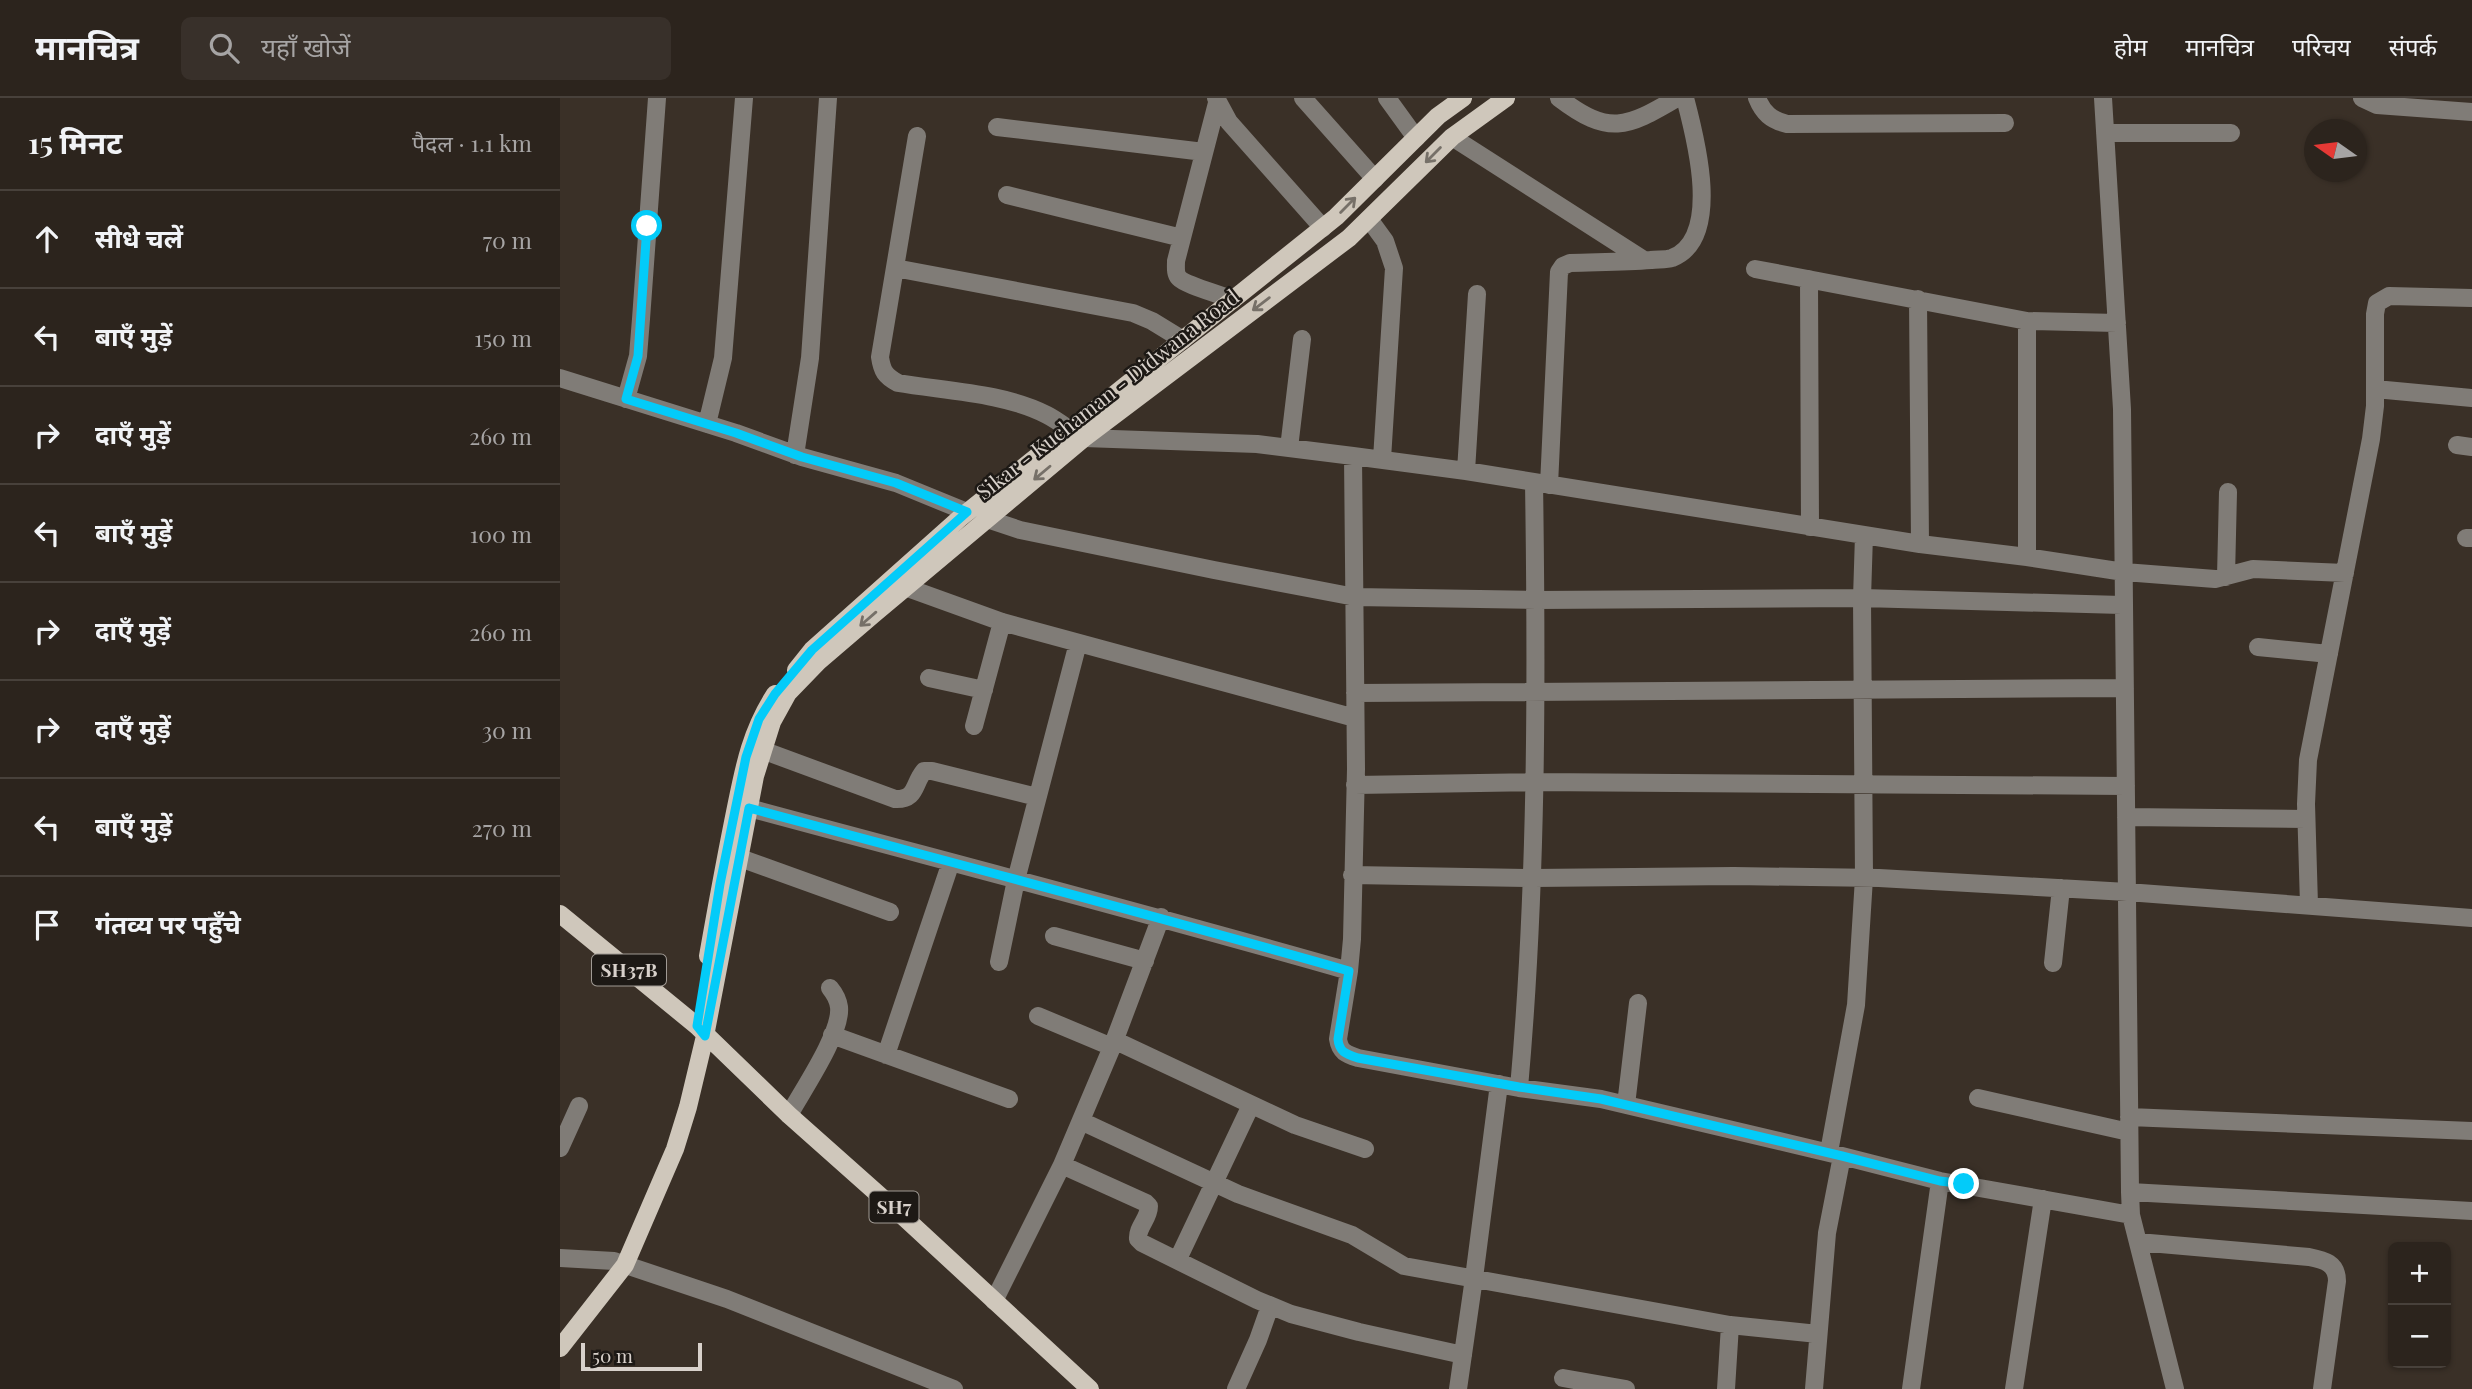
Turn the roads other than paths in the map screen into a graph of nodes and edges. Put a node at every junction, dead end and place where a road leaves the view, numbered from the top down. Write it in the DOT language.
graph roads {
  1 [pos="657,98"];
  2 [pos="744,98"];
  3 [pos="828,98"];
  4 [pos="1303,98"];
  5 [pos="1387,98"];
  6 [pos="1463,98"];
  7 [pos="1506,98"];
  8 [pos="1559,98"];
  9 [pos="1677,98"];
  10 [pos="1685,98"];
  11 [pos="1757,98"];
  12 [pos="2103,98"];
  13 [pos="2362,98"];
  14 [pos="1217,100"];
  15 [pos="2472,112"];
  16 [pos="2005,123"];
  17 [pos="997,127"];
  18 [pos="2105,133"];
  19 [pos="2231,133"];
  20 [pos="917,136"];
  21 [pos="1452,137"];
  22 [pos="1416,138"];
  23 [pos="1204,152"];
  24 [pos="1375,179"];
  25 [pos="1007,195"];
  26 [pos="1369,219"];
  27 [pos="1323,228"];
  28 [pos="1182,238"];
  29 [pos="1644,260"];
  30 [pos="895,268"];
  31 [pos="1755,269"];
  32 [pos="1809,279"];
  33 [pos="1477,294"];
  34 [pos="2472,298"];
  35 [pos="1918,299"];
  36 [pos="1233,300"];
  37 [pos="2026,321"];
  38 [pos="2117,323"];
  39 [pos="1302,339"];
  40 [pos="1183,340"];
  41 [pos="560,378"];
  42 [pos="2375,389"];
  43 [pos="2472,398"];
  44 [pos="626,399"];
  45 [pos="707,424"];
  46 [pos="1077,434"];
  47 [pos="1289,448"];
  48 [pos="794,454"];
  49 [pos="1353,456"];
  50 [pos="1382,459"];
  51 [pos="1466,471"];
  52 [pos="1541,483"];
  53 [pos="2228,492"];
  54 [pos="967,512"];
  55 [pos="987,519"];
  56 [pos="1810,527"];
  57 [pos="1864,536"];
  58 [pos="1920,544"];
  59 [pos="2027,557"];
  60 [pos="2124,572"];
  61 [pos="2345,573"];
  62 [pos="2226,577"];
  63 [pos="905,587"];
  64 [pos="1354,597"];
  65 [pos="1862,598"];
  66 [pos="1536,600"];
  67 [pos="2123,605"];
  68 [pos="1002,622"];
  69 [pos="1078,643"];
  70 [pos="2258,647"];
  71 [pos="2329,654"];
  72 [pos="929,678"];
  73 [pos="2125,688"];
  74 [pos="984,690"];
  75 [pos="1535,690"];
  76 [pos="1864,691"];
  77 [pos="1355,693"];
  78 [pos="1355,718"];
  79 [pos="974,726"];
  80 [pos="762,750"];
  81 [pos="1534,782"];
  82 [pos="1355,785"];
  83 [pos="1865,785"];
  84 [pos="2126,786"];
  85 [pos="1037,797"];
  86 [pos="749,808"];
  87 [pos="2126,817"];
  88 [pos="2306,819"];
  89 [pos="740,858"];
  90 [pos="951,863"];
  91 [pos="1352,875"];
  92 [pos="1533,878"];
  93 [pos="1864,878"];
  94 [pos="1016,880"];
  95 [pos="2061,888"];
  96 [pos="2127,892"];
  97 [pos="2309,905"];
  98 [pos="890,912"];
  99 [pos="560,914"];
  100 [pos="1161,917"];
  101 [pos="2472,918"];
  102 [pos="1054,936"];
  103 [pos="1145,961"];
  104 [pos="999,962"];
  105 [pos="2053,963"];
  106 [pos="1349,971"];
  107 [pos="830,988"];
  108 [pos="1638,1003"];
  109 [pos="1038,1016"];
  110 [pos="701,1031"];
  111 [pos="832,1035"];
  112 [pos="1113,1044"];
  113 [pos="886,1055"];
  114 [pos="1499,1084"];
  115 [pos="1519,1087"];
  116 [pos="1978,1098"];
  117 [pos="1009,1099"];
  118 [pos="1251,1105"];
  119 [pos="1626,1105"];
  120 [pos="579,1106"];
  121 [pos="789,1115"];
  122 [pos="1081,1121"];
  123 [pos="2129,1124"];
  124 [pos="2472,1131"];
  125 [pos="560,1148"];
  126 [pos="1365,1149"];
  127 [pos="1835,1154"];
  128 [pos="1062,1165"];
  129 [pos="1940,1181"];
  130 [pos="1214,1183"];
  131 [pos="2130,1192"];
  132 [pos="2043,1199"];
  133 [pos="2472,1211"];
  134 [pos="2132,1214"];
  135 [pos="2138,1242"];
  136 [pos="560,1258"];
  137 [pos="1178,1259"];
  138 [pos="620,1263"];
  139 [pos="1475,1278"];
  140 [pos="994,1301"];
  141 [pos="1270,1306"];
  142 [pos="1730,1325"];
  143 [pos="1818,1335"];
  144 [pos="560,1348"];
  145 [pos="1463,1355"];
  146 [pos="1563,1378"];
  147 [pos="943,1387"];
  148 [pos="1090,1389"];
  149 [pos="1236,1389"];
  150 [pos="1458,1389"];
  151 [pos="1626,1389"];
  152 [pos="1726,1389"];
  153 [pos="1814,1389"];
  154 [pos="1911,1389"];
  155 [pos="2014,1389"];
  156 [pos="2175,1389"];
  157 [pos="2322,1389"];
  1 -- 44 [label="street"];
  2 -- 45 [label="street"];
  3 -- 48 [label="street"];
  4 -- 24 [label="street"];
  5 -- 22 [label="street"];
  6 -- 22 [label="main road, Sikar - Kuchaman - Didwana Road"];
  7 -- 21 [label="main road, Sikar - Kuchaman - Didwana Road"];
  8 -- 9 [label="street"];
  10 -- 29 [label="street"];
  11 -- 16 [label="street"];
  12 -- 18 [label="street"];
  13 -- 15 [label="street"];
  14 -- 23 [label="street"];
  14 -- 27 [label="street"];
  17 -- 23 [label="street"];
  18 -- 19 [label="street"];
  18 -- 38 [label="street"];
  20 -- 30 [label="street"];
  21 -- 26 [label="main road, Sikar - Kuchaman - Didwana Road, one-way"];
  21 -- 29 [label="street"];
  22 -- 24 [label="main road, Sikar - Kuchaman - Didwana Road"];
  23 -- 28 [label="street"];
  27 -- 24 [label="main road, Sikar - Kuchaman - Didwana Road, one-way"];
  25 -- 28 [label="street"];
  26 -- 46 [label="main road, Sikar - Kuchaman - Didwana Road, one-way"];
  26 -- 50 [label="street"];
  27 -- 36 [label="main road, Sikar - Kuchaman - Didwana Road"];
  28 -- 36 [label="street"];
  29 -- 52 [label="street"];
  30 -- 40 [label="street"];
  30 -- 46 [label="street"];
  31 -- 32 [label="street"];
  32 -- 35 [label="street"];
  32 -- 56 [label="street"];
  33 -- 51 [label="street"];
  34 -- 42 [label="street"];
  35 -- 37 [label="street"];
  35 -- 58 [label="street"];
  36 -- 40 [label="main road, Sikar - Kuchaman - Didwana Road"];
  37 -- 38 [label="street"];
  37 -- 59 [label="street"];
  38 -- 60 [label="street"];
  39 -- 47 [label="street"];
  40 -- 46 [label="main road, Sikar - Kuchaman - Didwana Road"];
  41 -- 44 [label="street"];
  42 -- 43 [label="street"];
  42 -- 61 [label="street"];
  44 -- 45 [label="street"];
  45 -- 48 [label="street"];
  46 -- 47 [label="street"];
  46 -- 54 [label="main road, Sikar - Kuchaman - Didwana Road"];
  46 -- 55 [label="main road, Sikar - Kuchaman - Didwana Road, one-way"];
  47 -- 49 [label="street"];
  48 -- 54 [label="street"];
  49 -- 50 [label="street"];
  49 -- 64 [label="street"];
  50 -- 51 [label="street"];
  51 -- 52 [label="street"];
  52 -- 56 [label="street"];
  52 -- 66 [label="street"];
  53 -- 62 [label="street"];
  54 -- 110 [label="main road, Sikar - Kuchaman - Didwana Road"];
  55 -- 63 [label="main road, Sikar - Kuchaman - Didwana Road"];
  55 -- 64 [label="street"];
  56 -- 57 [label="street"];
  57 -- 58 [label="street"];
  57 -- 65 [label="street"];
  58 -- 59 [label="street"];
  59 -- 60 [label="street"];
  60 -- 62 [label="street"];
  60 -- 67 [label="street"];
  61 -- 62 [label="street"];
  61 -- 71 [label="street"];
  63 -- 68 [label="street"];
  63 -- 80 [label="main road, Sikar - Kuchaman - Didwana Road, one-way"];
  64 -- 66 [label="street"];
  64 -- 77 [label="street"];
  65 -- 66 [label="street"];
  65 -- 67 [label="street"];
  65 -- 76 [label="street"];
  66 -- 75 [label="street"];
  67 -- 73 [label="street"];
  68 -- 69 [label="street"];
  68 -- 74 [label="street"];
  69 -- 78 [label="street"];
  69 -- 85 [label="street"];
  70 -- 71 [label="street"];
  71 -- 88 [label="street"];
  72 -- 74 [label="street"];
  73 -- 76 [label="street"];
  73 -- 84 [label="street"];
  74 -- 79 [label="street"];
  75 -- 76 [label="street"];
  75 -- 77 [label="street"];
  75 -- 81 [label="street"];
  76 -- 83 [label="street"];
  77 -- 78 [label="street"];
  78 -- 82 [label="street"];
  80 -- 85 [label="street"];
  80 -- 86 [label="main road, Sikar - Kuchaman - Didwana Road"];
  81 -- 82 [label="street"];
  81 -- 83 [label="street"];
  81 -- 92 [label="street"];
  82 -- 91 [label="street"];
  83 -- 84 [label="street"];
  83 -- 93 [label="street"];
  84 -- 87 [label="street"];
  85 -- 94 [label="street"];
  86 -- 89 [label="main road, Sikar - Kuchaman - Didwana Road"];
  86 -- 90 [label="street"];
  87 -- 88 [label="street"];
  87 -- 96 [label="street"];
  88 -- 97 [label="street"];
  89 -- 98 [label="street"];
  89 -- 110 [label="main road, Sikar - Kuchaman - Didwana Road"];
  90 -- 94 [label="street"];
  90 -- 113 [label="street"];
  91 -- 92 [label="street"];
  91 -- 106 [label="street"];
  92 -- 93 [label="street"];
  92 -- 115 [label="street"];
  93 -- 95 [label="street"];
  93 -- 127 [label="street"];
  94 -- 100 [label="street"];
  94 -- 104 [label="street"];
  95 -- 96 [label="street"];
  95 -- 105 [label="street"];
  96 -- 97 [label="street"];
  96 -- 123 [label="street"];
  97 -- 101 [label="street"];
  99 -- 110 [label="main road, SH37B"];
  100 -- 103 [label="street"];
  100 -- 106 [label="street"];
  102 -- 103 [label="street"];
  103 -- 112 [label="street"];
  106 -- 114 [label="street"];
  107 -- 111 [label="street"];
  108 -- 119 [label="street"];
  109 -- 112 [label="street"];
  110 -- 121 [label="main road, SH7"];
  110 -- 138 [label="main road"];
  111 -- 113 [label="street"];
  111 -- 121 [label="street"];
  112 -- 118 [label="street"];
  112 -- 122 [label="street"];
  113 -- 117 [label="street"];
  114 -- 115 [label="street"];
  114 -- 139 [label="street"];
  115 -- 119 [label="street"];
  116 -- 123 [label="street"];
  118 -- 126 [label="street"];
  118 -- 130 [label="street"];
  119 -- 127 [label="street"];
  120 -- 125 [label="street"];
  121 -- 140 [label="main road, SH7"];
  122 -- 128 [label="street"];
  122 -- 130 [label="street"];
  123 -- 124 [label="street"];
  123 -- 131 [label="street"];
  127 -- 129 [label="street"];
  127 -- 143 [label="street"];
  128 -- 137 [label="street"];
  128 -- 140 [label="street"];
  129 -- 132 [label="street"];
  129 -- 154 [label="street"];
  130 -- 137 [label="street"];
  130 -- 139 [label="street"];
  131 -- 133 [label="street"];
  131 -- 134 [label="street"];
  132 -- 134 [label="street"];
  132 -- 155 [label="street"];
  134 -- 135 [label="street"];
  135 -- 156 [label="street"];
  135 -- 157 [label="street"];
  136 -- 138 [label="street"];
  137 -- 141 [label="street"];
  138 -- 144 [label="main road"];
  138 -- 147 [label="street"];
  139 -- 142 [label="street"];
  139 -- 145 [label="street"];
  140 -- 148 [label="main road, SH7"];
  141 -- 145 [label="street"];
  141 -- 149 [label="street"];
  142 -- 143 [label="street"];
  142 -- 152 [label="street"];
  143 -- 153 [label="street"];
  145 -- 150 [label="street"];
  146 -- 151 [label="street"];
}
